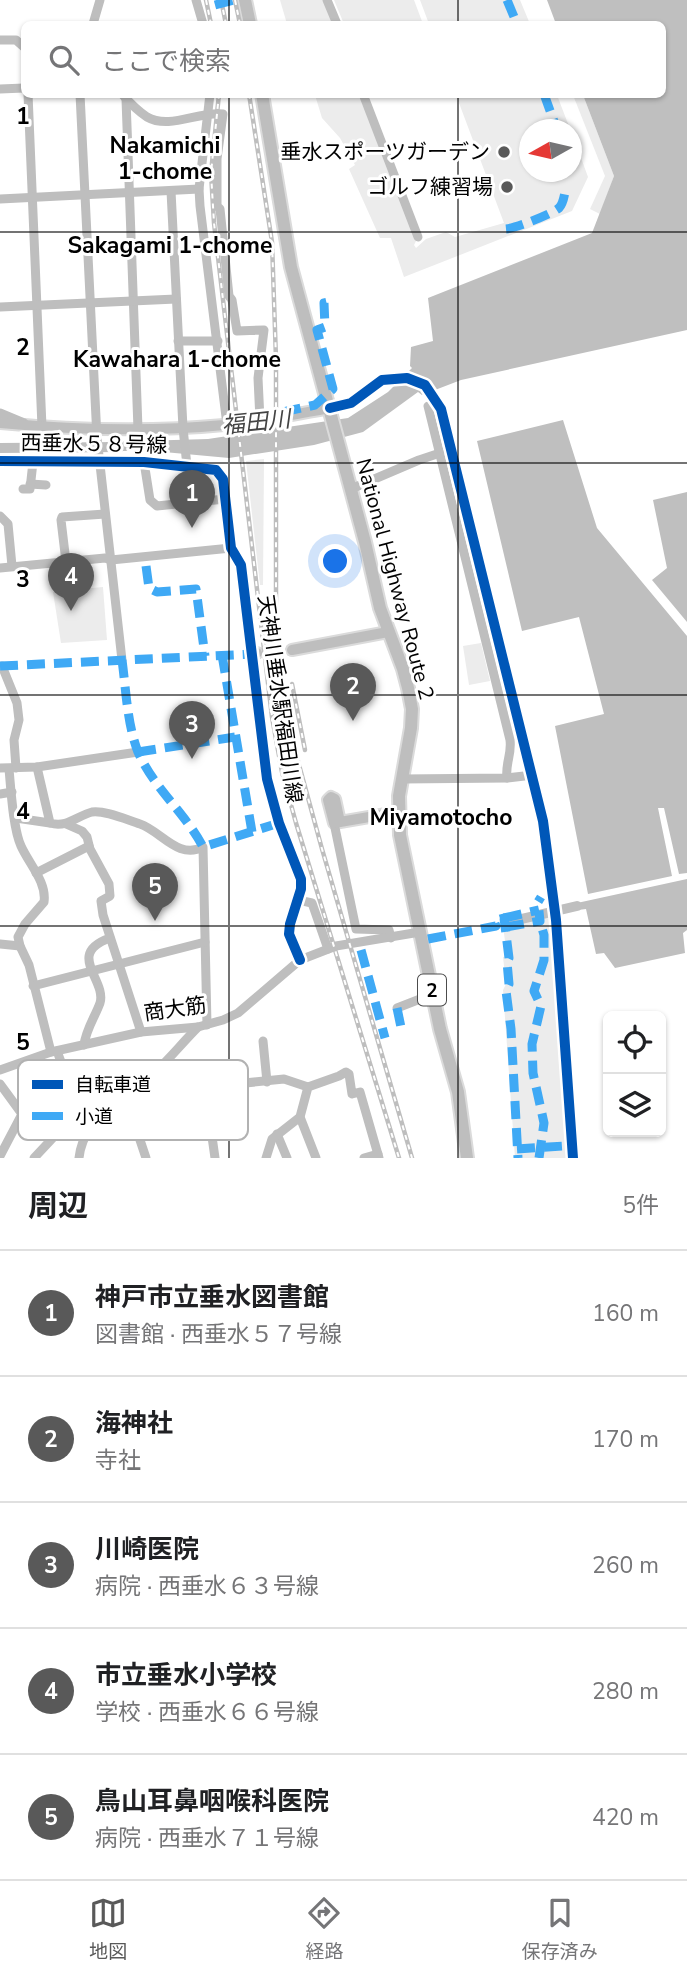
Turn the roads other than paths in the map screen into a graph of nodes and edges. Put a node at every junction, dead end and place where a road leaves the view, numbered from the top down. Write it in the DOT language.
graph roads {
  1 [pos="100,0"];
  2 [pos="196,0"];
  3 [pos="245,0"];
  4 [pos="327,0"];
  5 [pos="94,21"];
  6 [pos="202,21"];
  7 [pos="249,21"];
  8 [pos="336,21"];
  9 [pos="0,40"];
  10 [pos="21,44"];
  11 [pos="21,88"];
  12 [pos="0,89"];
  13 [pos="28,98"];
  14 [pos="80,98"];
  15 [pos="124,98"];
  16 [pos="125,98"];
  17 [pos="211,98"];
  18 [pos="263,98"];
  19 [pos="365,98"];
  20 [pos="209,113"];
  21 [pos="199,189"];
  22 [pos="171,191"];
  23 [pos="130,193"];
  24 [pos="85,195"];
  25 [pos="32,197"];
  26 [pos="0,199"];
  27 [pos="418,237"];
  28 [pos="176,299"];
  29 [pos="134,301"];
  30 [pos="89,303"];
  31 [pos="36,306"];
  32 [pos="0,307"];
  33 [pos="178,341"];
  34 [pos="218,341"];
  35 [pos="428,406"];
  36 [pos="0,413"];
  37 [pos="331,413"];
  38 [pos="260,420"];
  39 [pos="0,423"];
  40 [pos="227,425"];
  41 [pos="37,426"];
  42 [pos="138,429"];
  43 [pos="183,431"];
  44 [pos="97,433"];
  45 [pos="440,453"];
  46 [pos="99,459"];
  47 [pos="0,461"];
  48 [pos="33,462"];
  49 [pos="144,462"];
  50 [pos="187,466"];
  51 [pos="46,485"];
  52 [pos="351,489"];
  53 [pos="225,499"];
  54 [pos="105,514"];
  55 [pos="0,516"];
  56 [pos="231,548"];
  57 [pos="111,560"];
  58 [pos="66,562"];
  59 [pos="12,566"];
  60 [pos="0,568"];
  61 [pos="388,632"];
  62 [pos="292,650"];
  63 [pos="122,660"];
  64 [pos="2,666"];
  65 [pos="138,752"];
  66 [pos="37,766"];
  67 [pos="8,768"];
  68 [pos="533,775"];
  69 [pos="507,778"];
  70 [pos="402,779"];
  71 [pos="12,792"];
  72 [pos="0,794"];
  73 [pos="398,812"];
  74 [pos="16,818"];
  75 [pos="50,823"];
  76 [pos="337,823"];
  77 [pos="66,824"];
  78 [pos="89,846"];
  79 [pos="36,873"];
  80 [pos="298,900"];
  81 [pos="420,932"];
  82 [pos="391,937"];
  83 [pos="110,938"];
  84 [pos="205,942"];
  85 [pos="0,944"];
  86 [pos="20,946"];
  87 [pos="328,949"];
  88 [pos="300,960"];
  89 [pos="118,965"];
  90 [pos="92,971"];
  91 [pos="33,986"];
  92 [pos="433,994"];
  93 [pos="397,1008"];
  94 [pos="203,1026"];
  95 [pos="141,1032"];
  96 [pos="263,1041"];
  97 [pos="84,1045"];
  98 [pos="54,1051"];
  99 [pos="28,1060"];
  100 [pos="59,1060"];
  101 [pos="166,1060"];
  102 [pos="18,1064"];
  103 [pos="0,1070"];
  104 [pos="267,1082"];
  105 [pos="0,1084"];
  106 [pos="248,1084"];
  107 [pos="308,1087"];
  108 [pos="18,1109"];
  109 [pos="300,1117"];
  110 [pos="18,1122"];
  111 [pos="277,1135"];
  112 [pos="50,1140"];
  113 [pos="85,1140"];
  114 [pos="140,1140"];
  115 [pos="212,1140"];
  116 [pos="0,1156"];
  117 [pos="378,1156"];
  118 [pos="313,1157"];
  119 [pos="34,1158"];
  120 [pos="79,1158"];
  121 [pos="146,1158"];
  122 [pos="215,1158"];
  123 [pos="266,1158"];
  124 [pos="287,1158"];
  125 [pos="363,1158"];
  126 [pos="467,1158"];
  127 [pos="573,1158"];
  1 -- 5 [label="street"];
  2 -- 6 [label="street"];
  3 -- 7 [label="highway"];
  4 -- 8 [label="street"];
  9 -- 10 [label="street"];
  11 -- 12 [label="street"];
  13 -- 25 [label="street"];
  14 -- 24 [label="street"];
  15 -- 23 [label="street"];
  16 -- 20 [label="street"];
  17 -- 20 [label="street"];
  18 -- 37 [label="highway, National Highway Route 2 / 2"];
  19 -- 27 [label="street"];
  20 -- 21 [label="street"];
  20 -- 38 [label="street"];
  21 -- 22 [label="street"];
  21 -- 34 [label="street"];
  22 -- 23 [label="street"];
  22 -- 28 [label="street"];
  23 -- 24 [label="street"];
  23 -- 29 [label="street"];
  24 -- 25 [label="street"];
  24 -- 30 [label="street"];
  25 -- 26 [label="street"];
  25 -- 31 [label="street"];
  28 -- 29 [label="street"];
  28 -- 33 [label="street"];
  29 -- 30 [label="street"];
  29 -- 42 [label="street"];
  30 -- 31 [label="street"];
  30 -- 44 [label="street"];
  31 -- 32 [label="street"];
  31 -- 41 [label="street"];
  33 -- 34 [label="street"];
  33 -- 43 [label="street"];
  34 -- 40 [label="street"];
  35 -- 45 [label="street"];
  36 -- 41 [label="street"];
  37 -- 38 [label="main road"];
  37 -- 52 [label="highway, National Highway Route 2 / 2"];
  37 -- 68 [label="street"];
  38 -- 40 [label="main road"];
  39 -- 41 [label="main road"];
  40 -- 43 [label="main road"];
  41 -- 44 [label="main road"];
  42 -- 43 [label="main road"];
  42 -- 44 [label="main road"];
  43 -- 50 [label="street"];
  44 -- 46 [label="street"];
  45 -- 52 [label="street"];
  45 -- 69 [label="street"];
  46 -- 48 [label="street, 西垂水５８号線"];
  46 -- 49 [label="street, 西垂水５８号線"];
  46 -- 54 [label="street"];
  47 -- 48 [label="street, 西垂水５８号線"];
  48 -- 51 [label="street"];
  49 -- 50 [label="street, 西垂水５８号線"];
  49 -- 53 [label="street"];
  50 -- 53 [label="street, 天神川垂水駅福田川線"];
  52 -- 61 [label="highway, National Highway Route 2 / 2"];
  53 -- 56 [label="street, 天神川垂水駅福田川線"];
  54 -- 57 [label="street"];
  54 -- 58 [label="street"];
  55 -- 59 [label="street"];
  56 -- 57 [label="street"];
  56 -- 80 [label="street, 天神川垂水駅福田川線"];
  57 -- 58 [label="street"];
  57 -- 63 [label="street"];
  58 -- 59 [label="street"];
  59 -- 60 [label="street"];
  61 -- 62 [label="main road"];
  61 -- 70 [label="highway, National Highway Route 2 / 2"];
  64 -- 67 [label="street"];
  65 -- 66 [label="street"];
  66 -- 67 [label="street"];
  66 -- 75 [label="street"];
  67 -- 71 [label="street"];
  68 -- 69 [label="street"];
  68 -- 127 [label="street"];
  69 -- 70 [label="street"];
  70 -- 73 [label="highway, National Highway Route 2 / 2"];
  71 -- 72 [label="street"];
  71 -- 74 [label="street"];
  73 -- 76 [label="main road"];
  73 -- 81 [label="highway, National Highway Route 2 / 2"];
  74 -- 75 [label="street"];
  74 -- 79 [label="street"];
  75 -- 77 [label="street"];
  76 -- 82 [label="street"];
  77 -- 78 [label="street"];
  77 -- 84 [label="street"];
  78 -- 79 [label="street"];
  78 -- 83 [label="street"];
  79 -- 86 [label="street"];
  80 -- 87 [label="street"];
  80 -- 88 [label="street, 天神川垂水駅福田川線"];
  81 -- 82 [label="street, 商大筋"];
  81 -- 92 [label="highway, National Highway Route 2 / 2"];
  82 -- 87 [label="street, 商大筋"];
  83 -- 89 [label="street"];
  83 -- 90 [label="street"];
  84 -- 89 [label="street"];
  84 -- 94 [label="street"];
  85 -- 86 [label="street"];
  86 -- 91 [label="street"];
  87 -- 88 [label="street, 商大筋"];
  88 -- 94 [label="street, 商大筋"];
  89 -- 90 [label="street"];
  89 -- 95 [label="street"];
  90 -- 91 [label="street"];
  90 -- 97 [label="street"];
  91 -- 98 [label="street"];
  92 -- 93 [label="street"];
  92 -- 126 [label="highway, National Highway Route 2 / 2"];
  94 -- 95 [label="street, 商大筋"];
  94 -- 101 [label="street"];
  95 -- 97 [label="street, 商大筋"];
  96 -- 104 [label="street"];
  97 -- 98 [label="street, 商大筋"];
  98 -- 99 [label="street, 商大筋"];
  98 -- 100 [label="street"];
  102 -- 103 [label="street, 商大筋"];
  104 -- 106 [label="street"];
  104 -- 107 [label="street"];
  105 -- 108 [label="street"];
  107 -- 109 [label="street"];
  107 -- 117 [label="street"];
  109 -- 111 [label="street"];
  109 -- 118 [label="street"];
  110 -- 116 [label="street"];
  111 -- 123 [label="street"];
  111 -- 124 [label="street"];
  112 -- 119 [label="street"];
  113 -- 120 [label="street"];
  114 -- 121 [label="street"];
  115 -- 122 [label="street"];
  117 -- 125 [label="street"];
}
